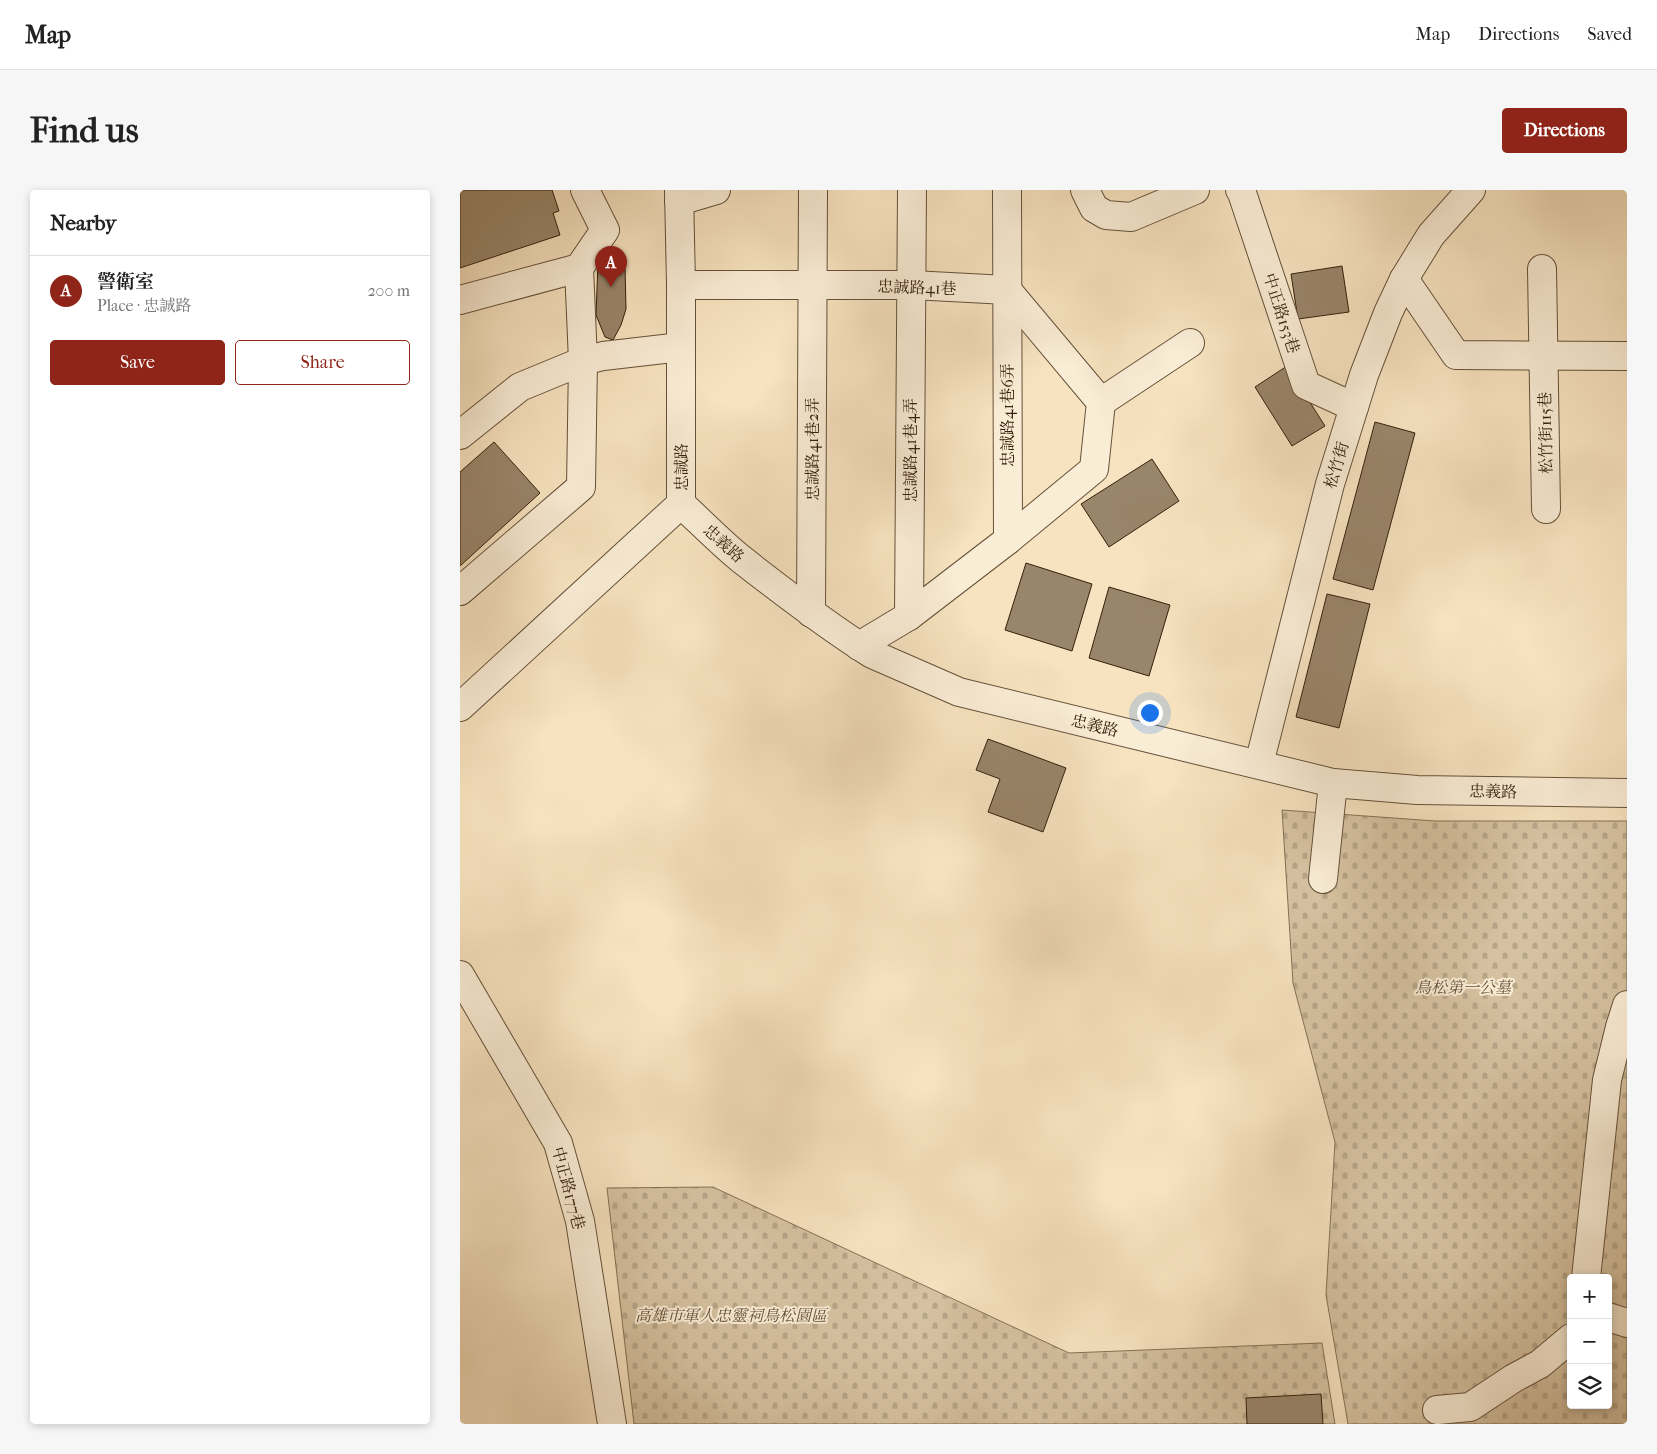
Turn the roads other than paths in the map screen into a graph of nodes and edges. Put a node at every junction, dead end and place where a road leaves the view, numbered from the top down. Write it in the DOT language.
graph roads {
  1 [pos="585,190"];
  2 [pos="716,190"];
  3 [pos="813,190"];
  4 [pos="912,190"];
  5 [pos="1007,190"];
  6 [pos="1085,190"];
  7 [pos="1195,190"];
  8 [pos="1240,190"];
  9 [pos="1471,190"];
  10 [pos="679,196"];
  11 [pos="579,268"];
  12 [pos="1542,269"];
  13 [pos="1404,279"];
  14 [pos="681,285"];
  15 [pos="912,285"];
  16 [pos="812,286"];
  17 [pos="1007,290"];
  18 [pos="460,300"];
  19 [pos="1190,343"];
  20 [pos="681,347"];
  21 [pos="1544,356"];
  22 [pos="1627,356"];
  23 [pos="583,361"];
  24 [pos="1101,402"];
  25 [pos="1354,407"];
  26 [pos="460,435"];
  27 [pos="681,504"];
  28 [pos="1546,509"];
  29 [pos="1008,540"];
  30 [pos="460,591"];
  31 [pos="811,613"];
  32 [pos="909,616"];
  33 [pos="859,646"];
  34 [pos="460,707"];
  35 [pos="1258,764"];
  36 [pos="1333,783"];
  37 [pos="1627,793"];
  38 [pos="1323,879"];
  39 [pos="460,975"];
  40 [pos="1627,1005"];
  41 [pos="1586,1274"];
  42 [pos="1612,1318"];
  43 [pos="1627,1323"];
  44 [pos="1567,1341"];
  45 [pos="1437,1410"];
  46 [pos="612,1424"];
  1 -- 11 [label="street"];
  2 -- 10 [label="street"];
  3 -- 16 [label="street, 忠誠路41巷2弄"];
  4 -- 15 [label="street, 忠誠路41巷4弄"];
  5 -- 17 [label="street, 忠誠路41巷6弄"];
  6 -- 7 [label="street"];
  8 -- 25 [label="street, 中正路153巷"];
  9 -- 13 [label="street, 松竹街"];
  10 -- 14 [label="street, 忠誠路"];
  11 -- 18 [label="street"];
  11 -- 23 [label="street"];
  12 -- 21 [label="street, 松竹街115巷"];
  13 -- 21 [label="street"];
  13 -- 25 [label="street, 松竹街"];
  14 -- 16 [label="street, 忠誠路41巷"];
  14 -- 20 [label="street, 忠誠路"];
  15 -- 16 [label="street, 忠誠路41巷"];
  15 -- 17 [label="street, 忠誠路41巷"];
  15 -- 32 [label="street, 忠誠路41巷4弄"];
  16 -- 31 [label="street, 忠誠路41巷2弄"];
  17 -- 24 [label="street"];
  17 -- 29 [label="street, 忠誠路41巷6弄"];
  19 -- 24 [label="street"];
  20 -- 23 [label="street"];
  20 -- 27 [label="street, 忠誠路"];
  21 -- 22 [label="street"];
  21 -- 28 [label="street, 松竹街115巷"];
  23 -- 26 [label="street"];
  23 -- 30 [label="street"];
  24 -- 29 [label="street"];
  25 -- 35 [label="street, 松竹街"];
  27 -- 31 [label="street, 忠義路"];
  27 -- 34 [label="street, 忠誠路"];
  29 -- 32 [label="street"];
  31 -- 33 [label="street, 忠義路"];
  32 -- 33 [label="street"];
  33 -- 35 [label="street, 忠義路"];
  35 -- 36 [label="street, 忠義路"];
  36 -- 37 [label="street, 忠義路"];
  36 -- 38 [label="street"];
  39 -- 46 [label="street, 中正路177巷"];
  40 -- 41 [label="street"];
  42 -- 43 [label="street"];
  44 -- 45 [label="street"];
}
